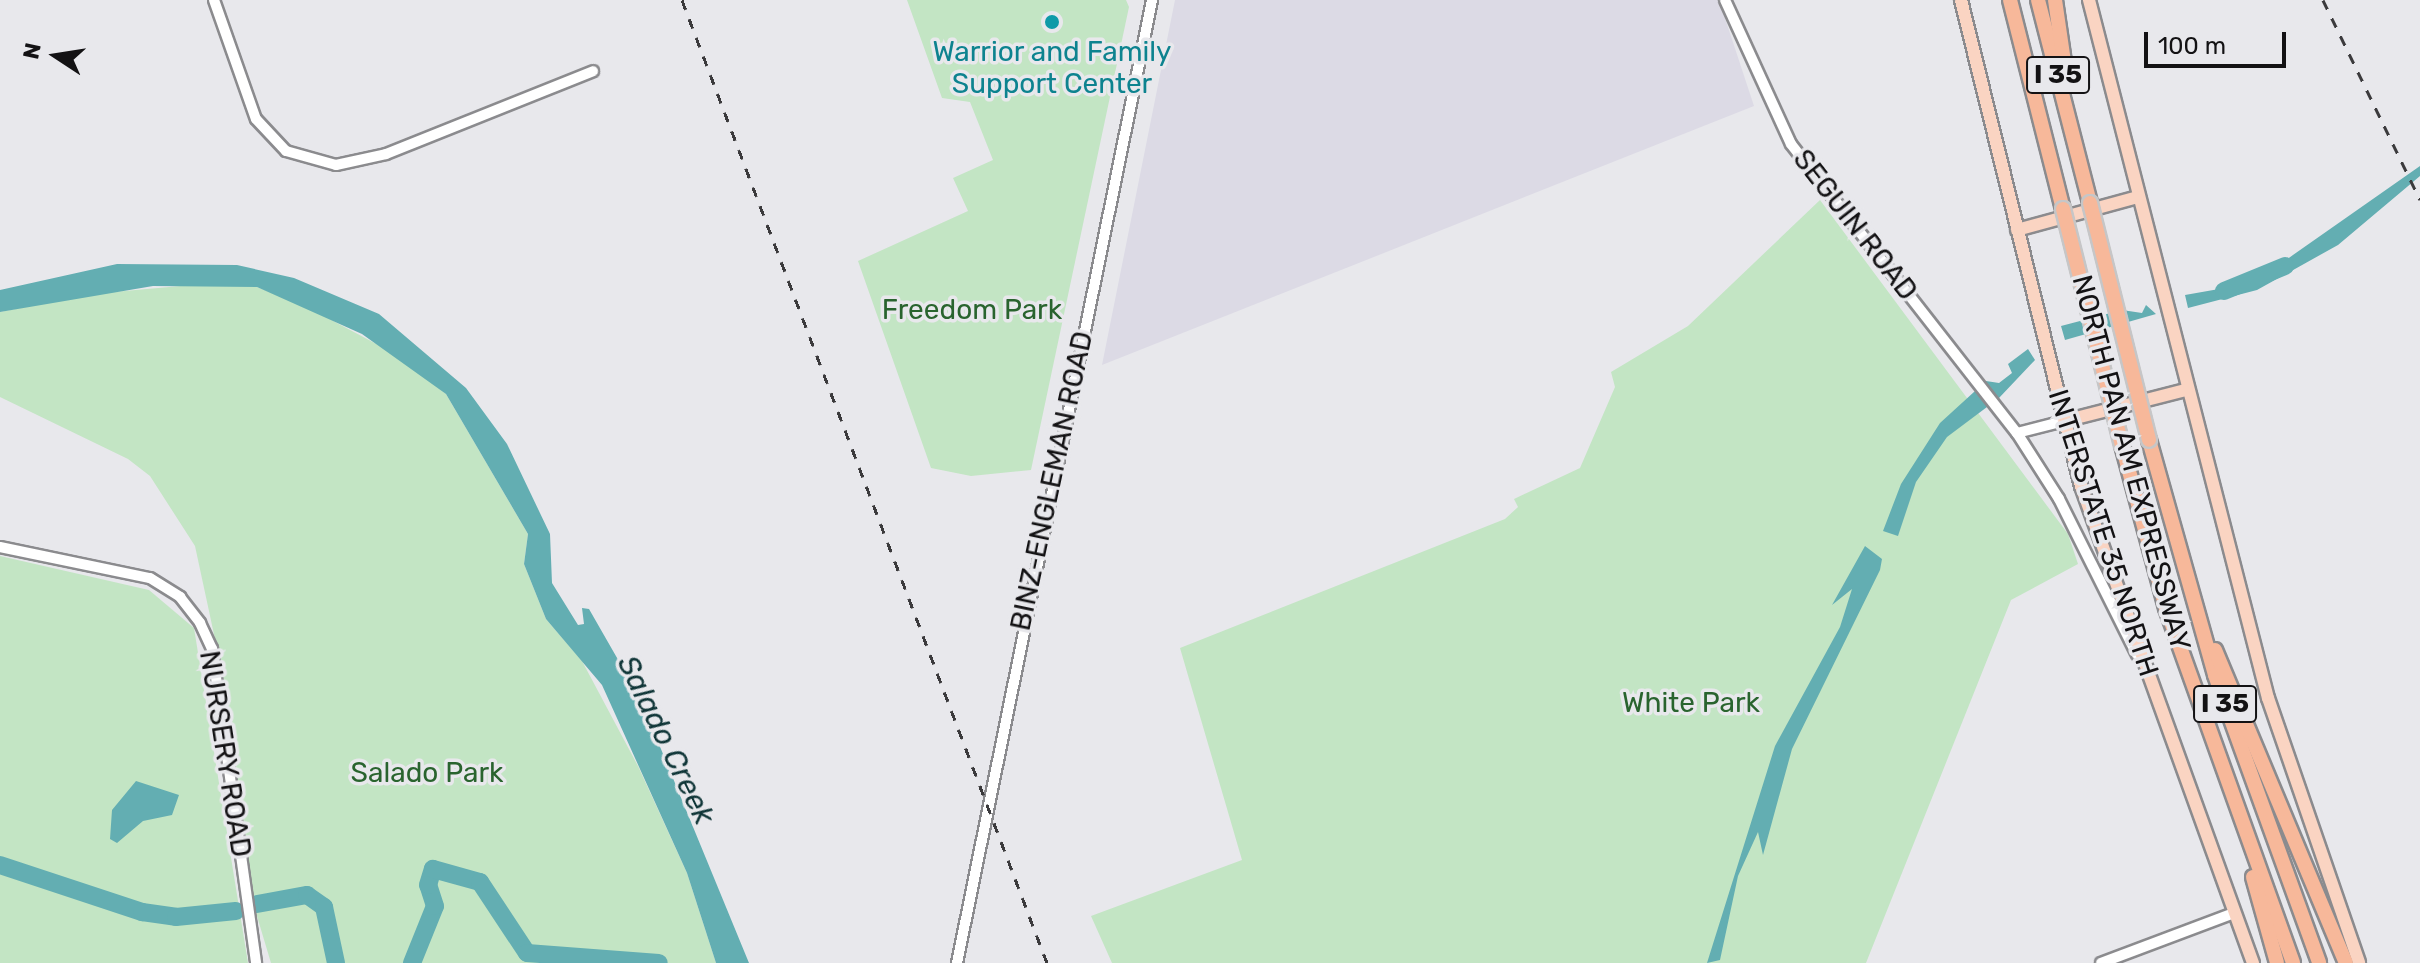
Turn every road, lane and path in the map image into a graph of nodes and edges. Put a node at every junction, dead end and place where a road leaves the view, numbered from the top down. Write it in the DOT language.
graph roads {
  1 [pos="214,0"];
  2 [pos="1152,0"];
  3 [pos="1725,0"];
  4 [pos="1961,0"];
  5 [pos="2010,0"];
  6 [pos="2038,0"];
  7 [pos="2055,0"];
  8 [pos="2089,0"];
  9 [pos="593,71"];
  10 [pos="2077,151"];
  11 [pos="2138,197"];
  12 [pos="2017,230"];
  13 [pos="2186,390"];
  14 [pos="2064,421"];
  15 [pos="2017,433"];
  16 [pos="0,547"];
  17 [pos="2193,602"];
  18 [pos="2150,680"];
  19 [pos="2235,803"];
  20 [pos="2234,913"];
  21 [pos="256,963"];
  22 [pos="957,963"];
  23 [pos="2101,963"];
  24 [pos="2253,963"];
  25 [pos="2277,963"];
  26 [pos="2293,963"];
  27 [pos="2319,963"];
  28 [pos="2346,963"];
  29 [pos="2359,963"];
  1 -- 9 [label="street"];
  2 -- 22 [label="street, BINZ-ENGLEMAN ROAD"];
  3 -- 15 [label="street, SEGUIN ROAD"];
  4 -- 12 [label="main road, INTERSTATE 35 NORTH"];
  5 -- 19 [label="highway, NORTH PAN AM EXPRESSWAY / I 35, bridge"];
  6 -- 10 [label="highway, NORTH PAN AM EXPRESSWAY / I 35"];
  7 -- 10 [label="highway"];
  8 -- 11 [label="main road"];
  10 -- 17 [label="highway, NORTH PAN AM EXPRESSWAY / I 35, bridge"];
  11 -- 12 [label="main road"];
  11 -- 13 [label="main road"];
  12 -- 14 [label="main road, INTERSTATE 35 NORTH"];
  13 -- 14 [label="main road"];
  13 -- 29 [label="main road"];
  14 -- 15 [label="street"];
  14 -- 18 [label="main road, INTERSTATE 35 NORTH"];
  15 -- 18 [label="street, SEGUIN ROAD"];
  16 -- 21 [label="street, NURSERY ROAD"];
  17 -- 27 [label="highway, NORTH PAN AM EXPRESSWAY / I 35"];
  17 -- 28 [label="highway"];
  18 -- 20 [label="main road, INTERSTATE 35 NORTH"];
  19 -- 25 [label="highway"];
  19 -- 26 [label="highway, NORTH PAN AM EXPRESSWAY / I 35"];
  20 -- 23 [label="street"];
  20 -- 24 [label="main road, INTERSTATE 35 NORTH"];
}
